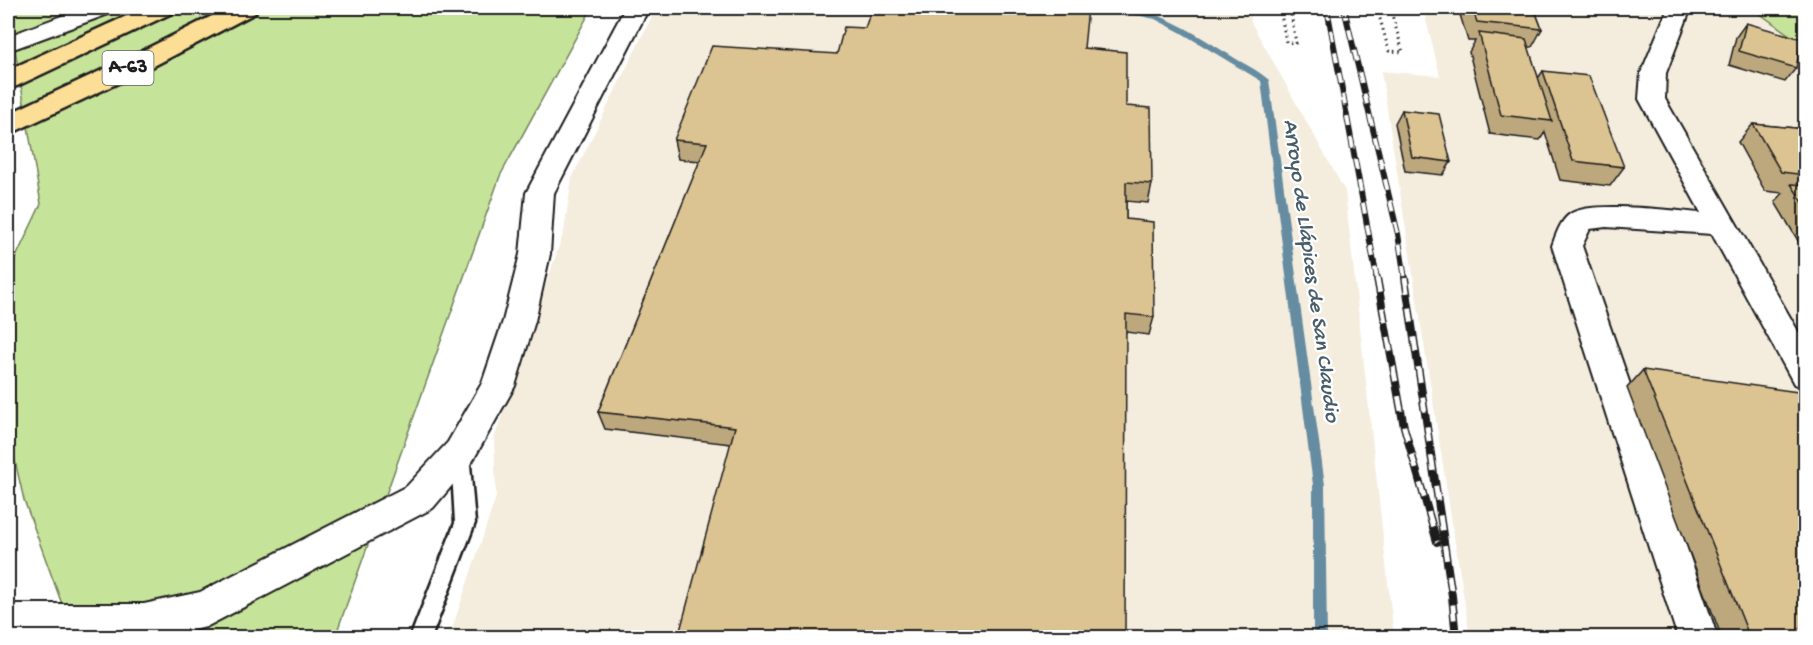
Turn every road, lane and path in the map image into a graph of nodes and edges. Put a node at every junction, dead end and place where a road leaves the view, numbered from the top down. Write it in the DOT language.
graph roads {
  1 [pos="103,8"];
  2 [pos="163,8"];
  3 [pos="246,8"];
  4 [pos="637,8"];
  5 [pos="1280,8"];
  6 [pos="1290,8"];
  7 [pos="1377,8"];
  8 [pos="1390,8"];
  9 [pos="1679,8"];
  10 [pos="8,44"];
  11 [pos="8,80"];
  12 [pos="8,124"];
  13 [pos="1722,224"];
  14 [pos="1806,375"];
  15 [pos="460,452"];
  16 [pos="8,623"];
  17 [pos="420,638"];
  18 [pos="1698,638"];
  1 -- 10 [label="street"];
  2 -- 11 [label="highway, A-63"];
  3 -- 12 [label="highway, A-63"];
  4 -- 15 [label="street"];
  5 -- 6 [label="path"];
  7 -- 8 [label="path"];
  9 -- 13 [label="street"];
  13 -- 14 [label="street"];
  13 -- 18 [label="street"];
  15 -- 16 [label="street"];
  15 -- 17 [label="lane"];
}
